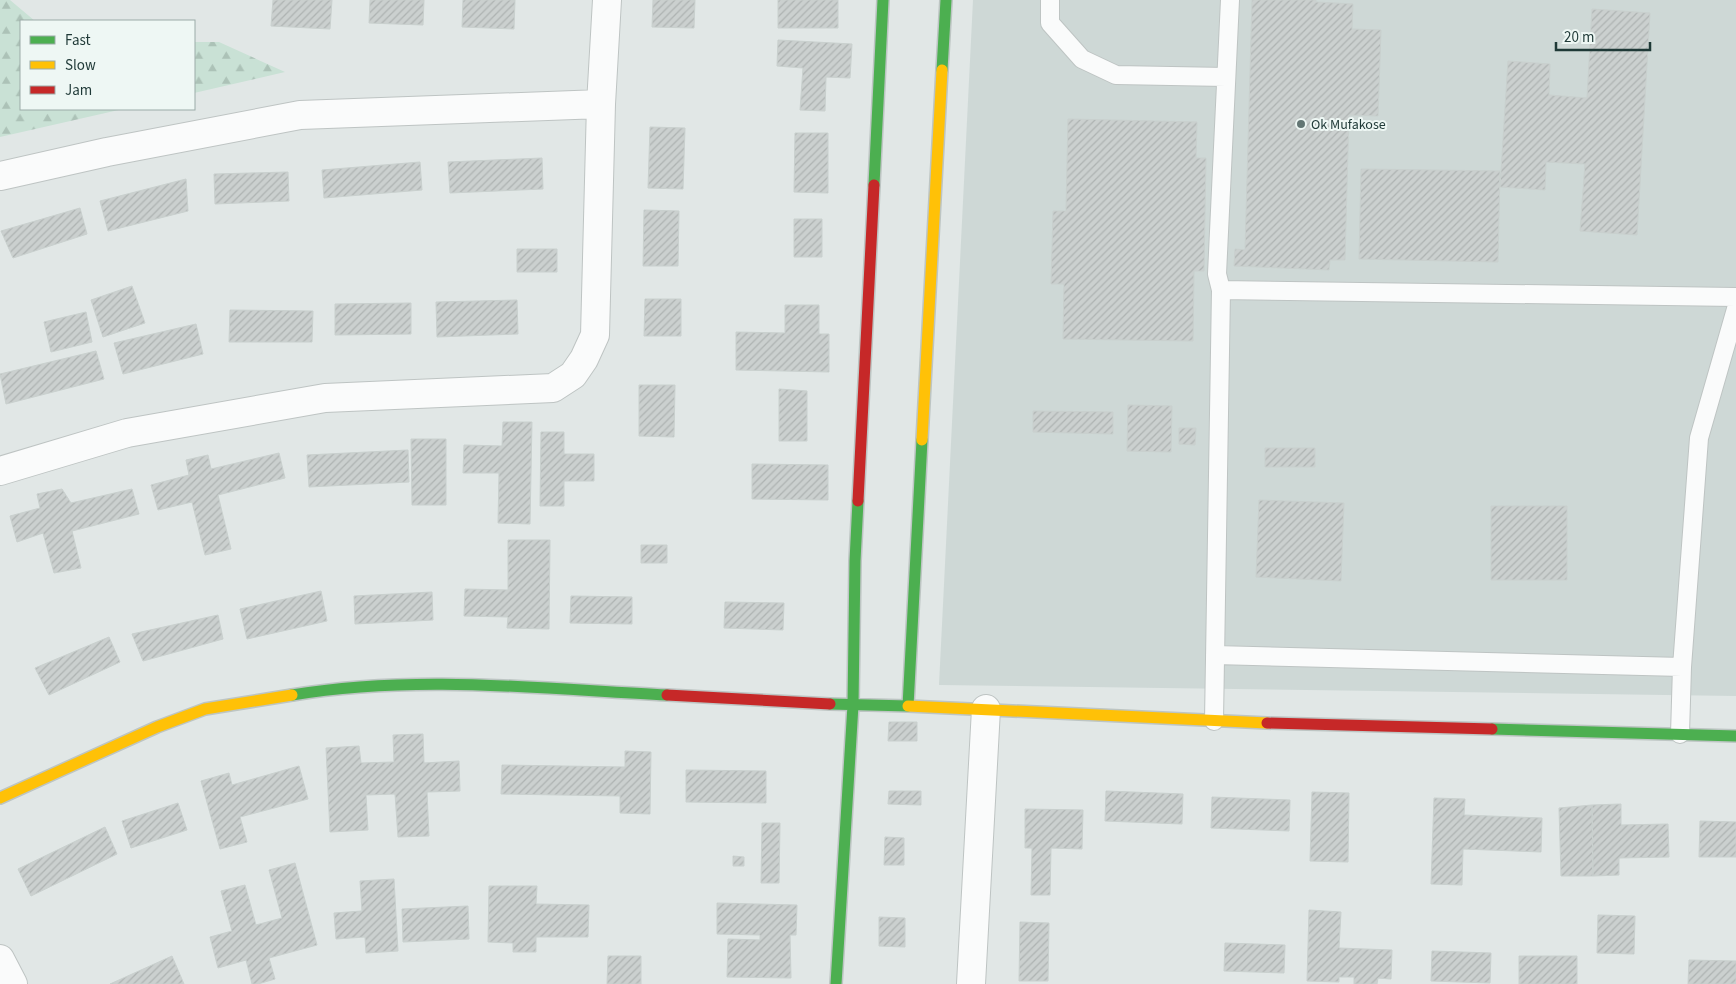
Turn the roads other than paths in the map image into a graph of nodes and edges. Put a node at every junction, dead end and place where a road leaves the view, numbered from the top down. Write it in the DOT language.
graph roads {
  1 [pos="607,0"];
  2 [pos="882,0"];
  3 [pos="946,0"];
  4 [pos="1050,0"];
  5 [pos="1230,0"];
  6 [pos="1226,77"];
  7 [pos="601,104"];
  8 [pos="0,176"];
  9 [pos="1221,290"];
  10 [pos="1736,297"];
  11 [pos="1736,309"];
  12 [pos="0,471"];
  13 [pos="1214,655"];
  14 [pos="1682,667"];
  15 [pos="853,705"];
  16 [pos="908,706"];
  17 [pos="986,709"];
  18 [pos="1214,721"];
  19 [pos="1680,734"];
  20 [pos="1736,736"];
  21 [pos="0,798"];
  22 [pos="0,959"];
  23 [pos="13,984"];
  24 [pos="836,984"];
  25 [pos="971,984"];
  1 -- 7 [label="street"];
  2 -- 15 [label="street"];
  3 -- 16 [label="street"];
  4 -- 6 [label="lane"];
  5 -- 6 [label="lane"];
  6 -- 9 [label="lane"];
  7 -- 8 [label="street"];
  7 -- 12 [label="street"];
  9 -- 10 [label="lane"];
  9 -- 13 [label="lane"];
  11 -- 14 [label="lane"];
  13 -- 14 [label="lane"];
  13 -- 18 [label="lane"];
  14 -- 19 [label="lane"];
  15 -- 16 [label="street"];
  15 -- 21 [label="street"];
  15 -- 24 [label="street"];
  16 -- 17 [label="street"];
  17 -- 18 [label="street"];
  17 -- 25 [label="street"];
  18 -- 19 [label="street"];
  19 -- 20 [label="street"];
  22 -- 23 [label="street"];
}
